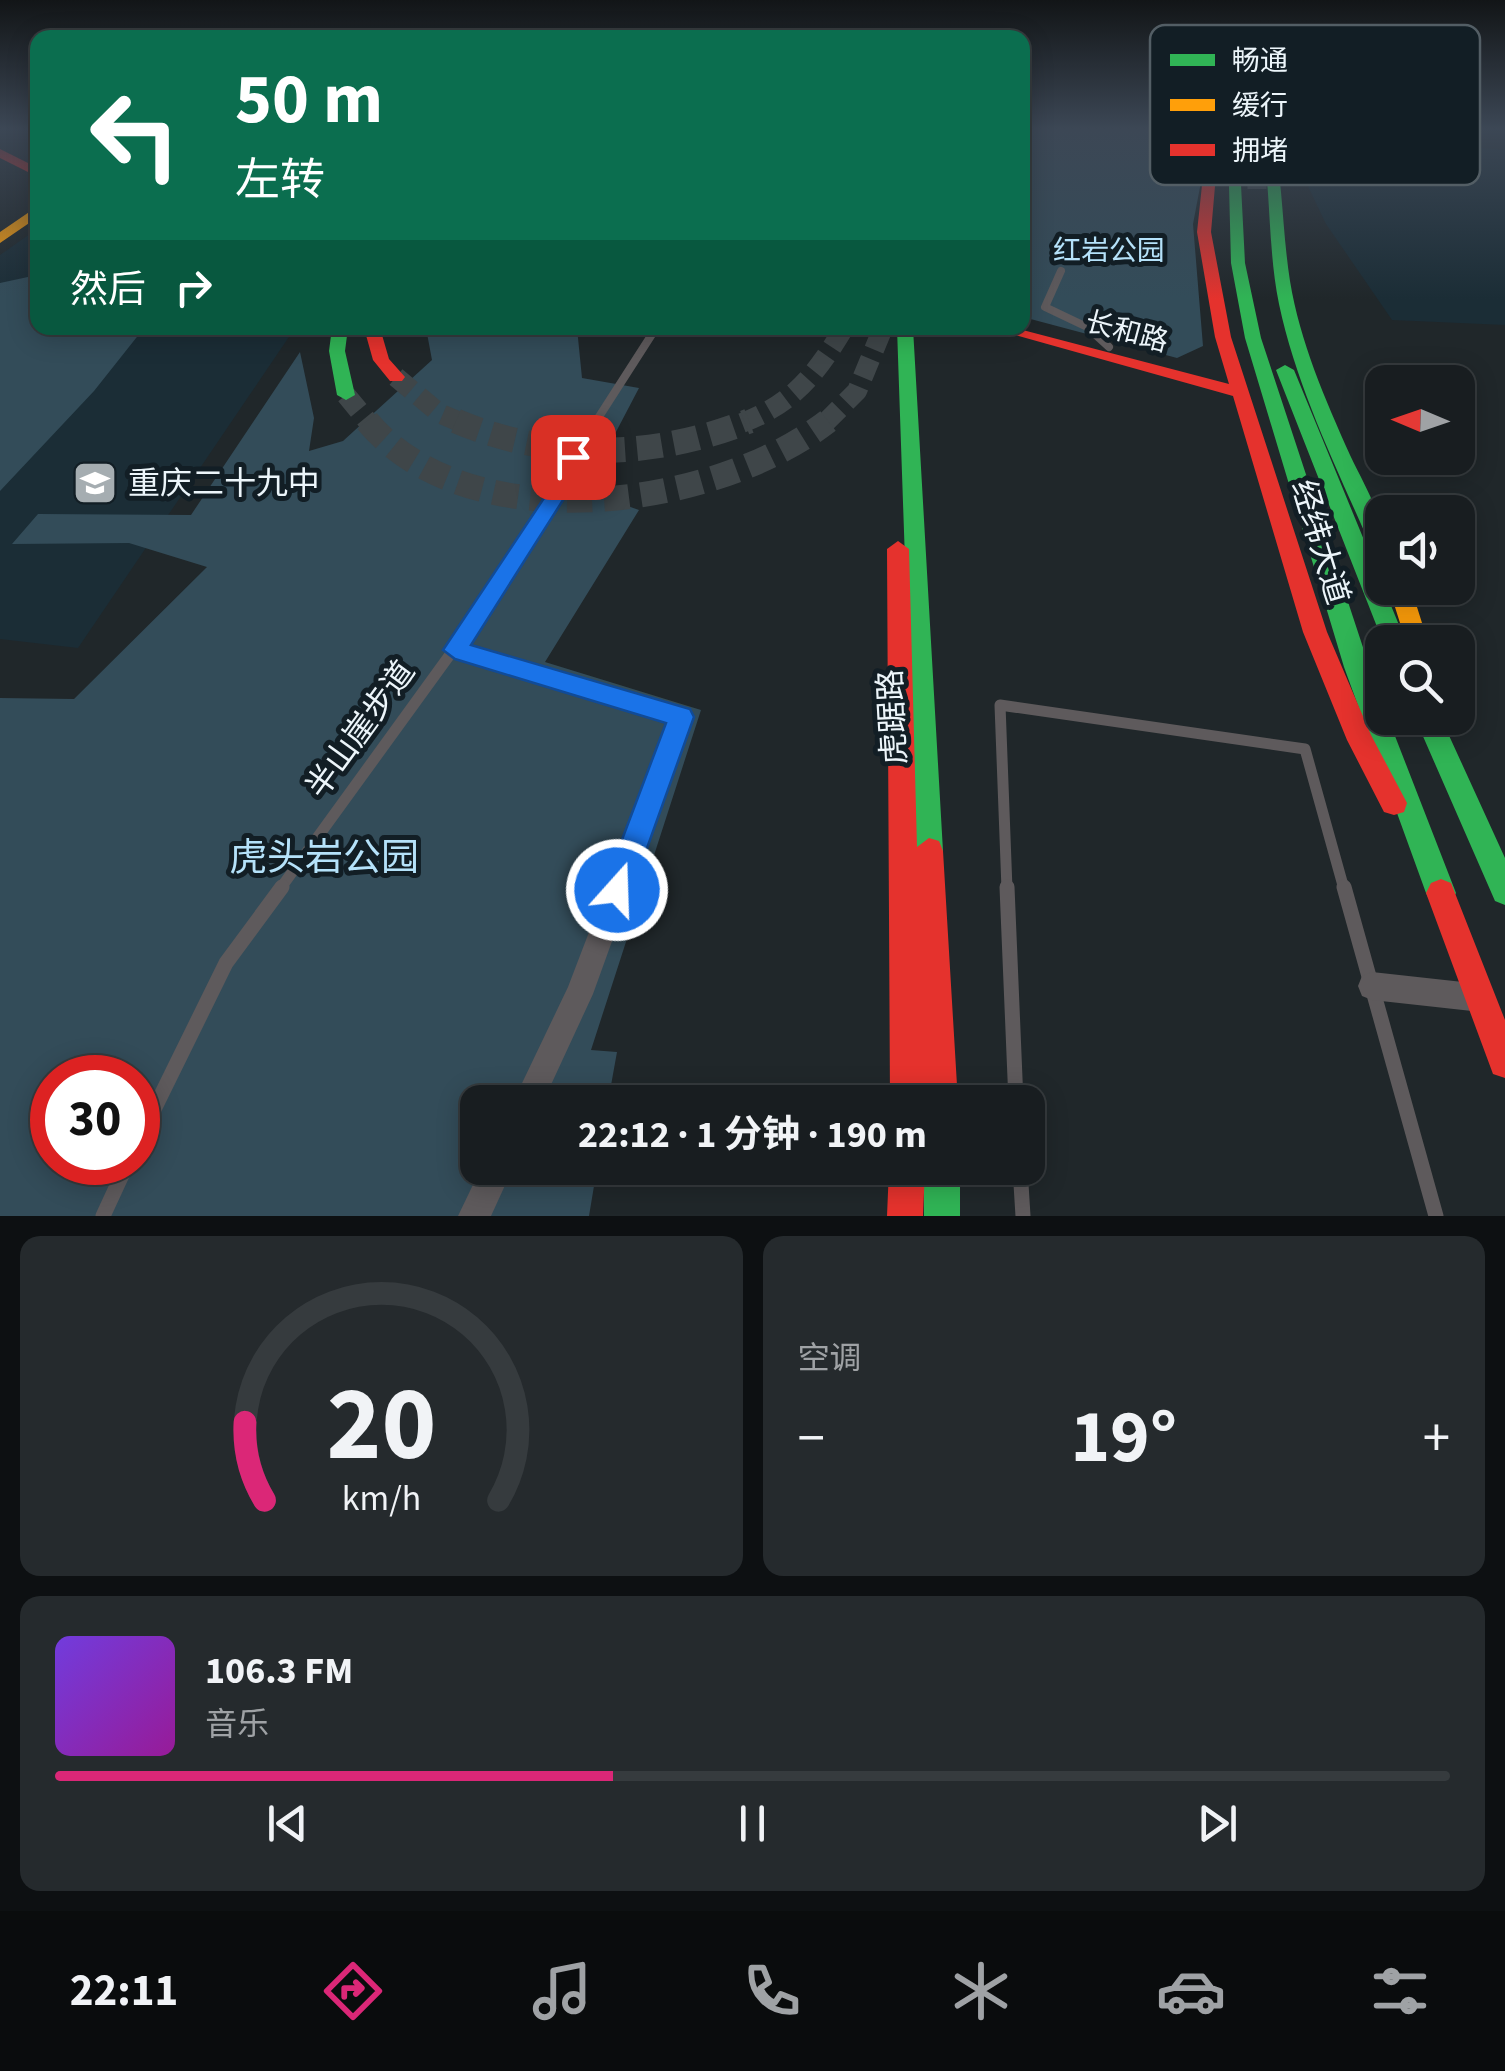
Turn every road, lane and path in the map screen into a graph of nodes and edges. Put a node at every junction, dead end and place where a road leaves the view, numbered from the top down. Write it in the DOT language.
graph roads {
  1 [pos="1208,186"];
  2 [pos="1276,186"];
  3 [pos="30,216"];
  4 [pos="0,239"];
  5 [pos="1060,270"];
  6 [pos="1030,326"];
  7 [pos="339,335"];
  8 [pos="374,335"];
  9 [pos="651,335"];
  10 [pos="903,335"];
  11 [pos="903,335"];
  12 [pos="1027,335"];
  13 [pos="1109,347"];
  14 [pos="396,378"];
  15 [pos="1238,386"];
  16 [pos="346,396"];
  17 [pos="1365,505"];
  18 [pos="1388,625"];
  19 [pos="455,650"];
  20 [pos="1365,690"];
  21 [pos="1382,735"];
  22 [pos="1436,735"];
  23 [pos="1445,735"];
  24 [pos="1462,793"];
  25 [pos="1505,892"];
  26 [pos="1445,899"];
  27 [pos="1372,986"];
  28 [pos="1481,998"];
  29 [pos="1505,1062"];
  30 [pos="536,1085"];
  31 [pos="907,1085"];
  32 [pos="939,1085"];
  33 [pos="1015,1085"];
  34 [pos="160,1097"];
  35 [pos="117,1185"];
  36 [pos="489,1185"];
  37 [pos="906,1185"];
  38 [pos="942,1185"];
  39 [pos="1021,1185"];
  40 [pos="103,1216"];
  41 [pos="474,1216"];
  42 [pos="905,1216"];
  43 [pos="942,1216"];
  44 [pos="1023,1216"];
  45 [pos="1436,1216"];
  1 -- 15 [label="main road, 经纬大道"];
  2 -- 17 [label="main road, 经纬大道"];
  3 -- 4 [label="main road"];
  5 -- 13 [label="lane"];
  6 -- 13 [label="main road, 长和路"];
  7 -- 16 [label="main road"];
  8 -- 14 [label="main road"];
  9 -- 19 [label="lane, 半山崖步道"];
  10 -- 31 [label="main road, 虎踞路"];
  11 -- 32 [label="main road, 虎踞路"];
  12 -- 15 [label="main road, 长和路"];
  13 -- 15 [label="main road, 长和路"];
  15 -- 26 [label="main road, 经纬大道"];
  18 -- 20 [label="main road"];
  19 -- 30 [label="street"];
  19 -- 34 [label="lane, 半山崖步道"];
  21 -- 26 [label="main road"];
  22 -- 24 [label="main road"];
  23 -- 24 [label="main road"];
  24 -- 25 [label="main road"];
  26 -- 28 [label="main road, 经纬大道"];
  27 -- 28 [label="street"];
  27 -- 33 [label="lane"];
  27 -- 45 [label="lane"];
  28 -- 29 [label="main road, 经纬大道"];
  35 -- 40 [label="lane"];
  36 -- 41 [label="street"];
  37 -- 42 [label="main road"];
  38 -- 43 [label="main road"];
  39 -- 44 [label="lane"];
}
